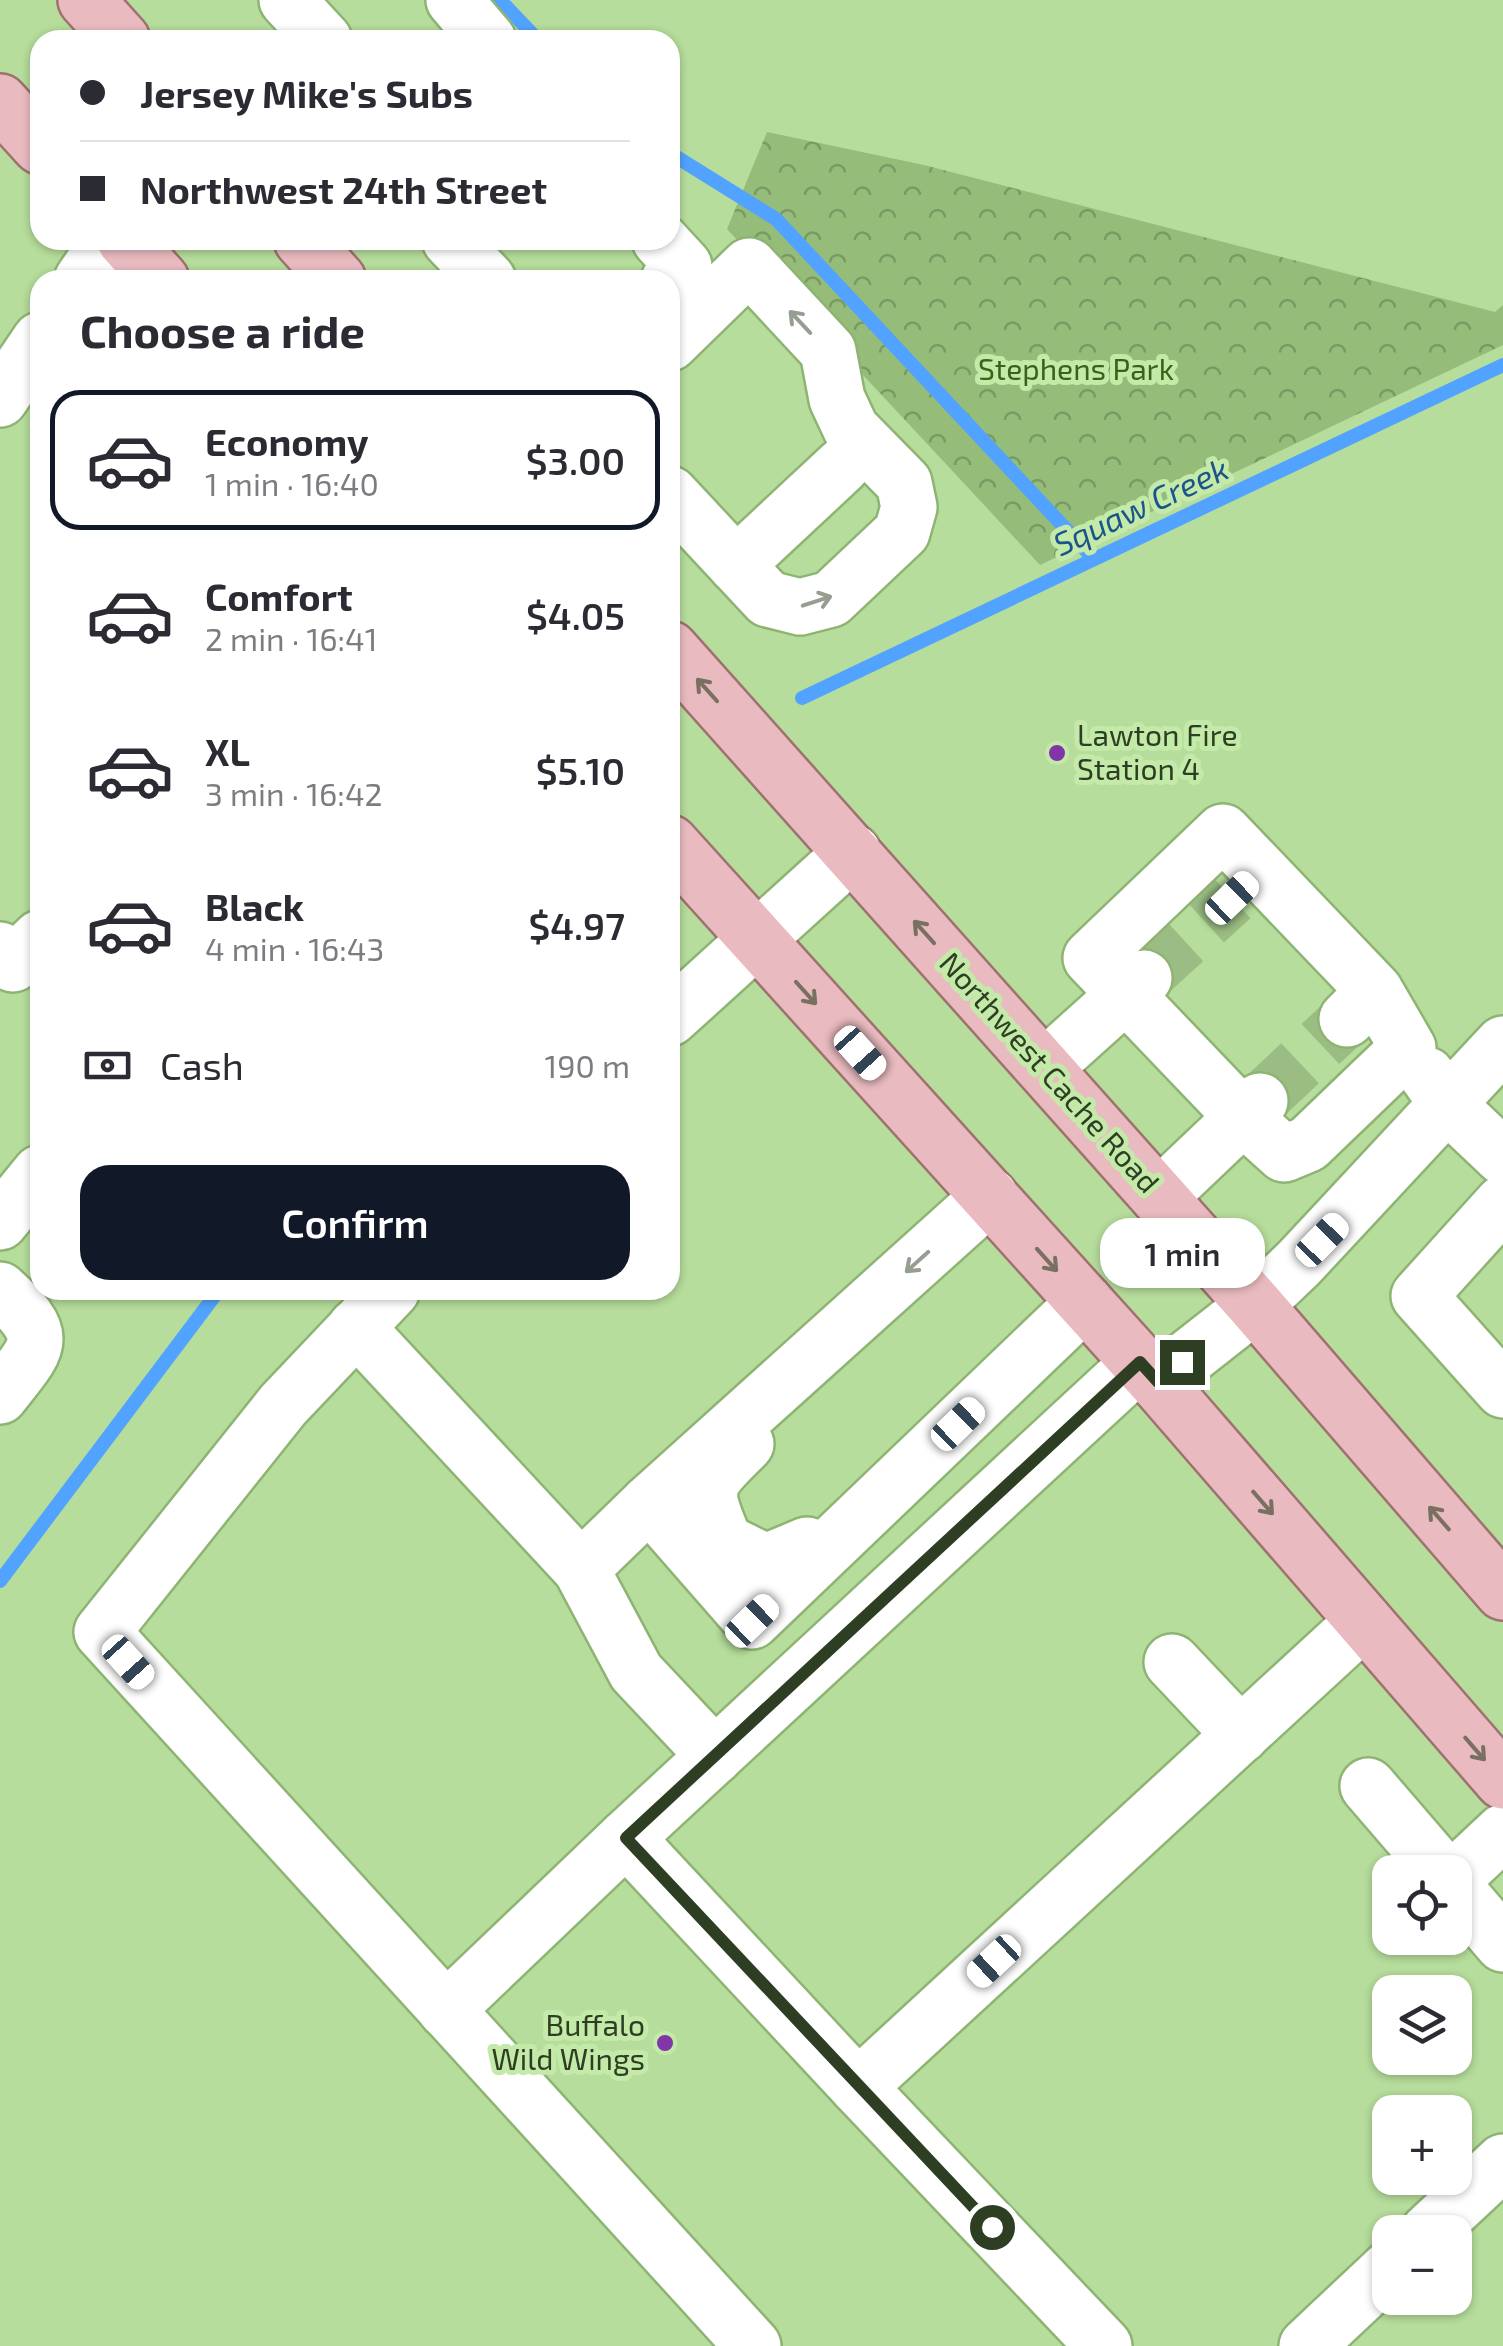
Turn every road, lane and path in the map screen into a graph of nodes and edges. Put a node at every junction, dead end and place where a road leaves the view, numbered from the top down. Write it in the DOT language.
graph roads {
  1 [pos="86,0"];
  2 [pos="287,0"];
  3 [pos="454,0"];
  4 [pos="113,30"];
  5 [pos="315,30"];
  6 [pos="480,30"];
  7 [pos="0,102"];
  8 [pos="30,135"];
  9 [pos="134,250"];
  10 [pos="460,250"];
  11 [pos="669,250"];
  12 [pos="152,270"];
  13 [pos="478,270"];
  14 [pos="680,270"];
  15 [pos="680,332"];
  16 [pos="25,335"];
  17 [pos="0,399"];
  18 [pos="842,466"];
  19 [pos="680,505"];
  20 [pos="736,565"];
  21 [pos="680,660"];
  22 [pos="853,852"];
  23 [pos="680,854"];
  24 [pos="756,938"];
  25 [pos="1135,986"];
  26 [pos="680,1009"];
  27 [pos="1503,1044"];
  28 [pos="1408,1048"];
  29 [pos="1045,1067"];
  30 [pos="1448,1105"];
  31 [pos="1252,1109"];
  32 [pos="1308,1144"];
  33 [pos="1503,1157"];
  34 [pos="30,1185"];
  35 [pos="1368,1192"];
  36 [pos="990,1196"];
  37 [pos="1159,1196"];
  38 [pos="1503,1203"];
  39 [pos="0,1222"];
  40 [pos="0,1290"];
  41 [pos="1085,1302"];
  42 [pos="1255,1305"];
  43 [pos="374,1309"];
  44 [pos="798,1369"];
  45 [pos="1148,1372"];
  46 [pos="1503,1390"];
  47 [pos="0,1396"];
  48 [pos="649,1503"];
  49 [pos="807,1545"];
  50 [pos="581,1569"];
  51 [pos="1503,1592"];
  52 [pos="1364,1621"];
  53 [pos="1172,1662"];
  54 [pos="1240,1734"];
  55 [pos="715,1756"];
  56 [pos="1503,1782"];
  57 [pos="1368,1786"];
  58 [pos="1503,1832"];
  59 [pos="626,1838"];
  60 [pos="1427,1855"];
  61 [pos="1472,1861"];
  62 [pos="1472,1908"];
  63 [pos="1503,1944"];
  64 [pos="446,2010"];
  65 [pos="858,2086"];
  66 [pos="1503,2162"];
  67 [pos="1446,2215"];
  68 [pos="1372,2285"];
  69 [pos="752,2346"];
  70 [pos="1104,2346"];
  71 [pos="1306,2346"];
  1 -- 4 [label="main road"];
  2 -- 5 [label="street"];
  3 -- 6 [label="street"];
  7 -- 8 [label="main road"];
  9 -- 12 [label="main road"];
  10 -- 13 [label="street"];
  11 -- 14 [label="street"];
  20 -- 15 [label="street, one-way"];
  16 -- 17 [label="street"];
  18 -- 20 [label="street"];
  19 -- 20 [label="street"];
  22 -- 21 [label="main road, Northwest Cache Road, one-way"];
  22 -- 24 [label="street"];
  29 -- 22 [label="main road, Northwest Cache Road, one-way"];
  23 -- 24 [label="main road"];
  24 -- 26 [label="street"];
  24 -- 36 [label="main road, one-way"];
  25 -- 28 [label="street"];
  25 -- 29 [label="street"];
  25 -- 31 [label="street"];
  27 -- 30 [label="street"];
  28 -- 30 [label="street"];
  28 -- 32 [label="street"];
  29 -- 37 [label="main road, Northwest Cache Road"];
  30 -- 33 [label="street"];
  30 -- 35 [label="street"];
  31 -- 32 [label="street"];
  31 -- 37 [label="street"];
  32 -- 35 [label="street"];
  34 -- 39 [label="street"];
  35 -- 42 [label="street"];
  36 -- 41 [label="main road, one-way"];
  36 -- 44 [label="street, one-way"];
  37 -- 42 [label="main road, Northwest Cache Road"];
  38 -- 46 [label="street"];
  40 -- 47 [label="street"];
  41 -- 45 [label="main road"];
  41 -- 48 [label="street"];
  42 -- 45 [label="street"];
  51 -- 42 [label="main road, Northwest Cache Road, one-way"];
  43 -- 50 [label="street"];
  43 -- 64 [label="street"];
  44 -- 48 [label="street"];
  44 -- 49 [label="street"];
  45 -- 52 [label="main road, one-way"];
  45 -- 55 [label="street"];
  48 -- 50 [label="street"];
  50 -- 55 [label="street"];
  52 -- 54 [label="street"];
  52 -- 56 [label="main road, one-way"];
  53 -- 54 [label="street"];
  54 -- 65 [label="street"];
  55 -- 59 [label="street"];
  57 -- 60 [label="street"];
  58 -- 61 [label="street"];
  59 -- 64 [label="street"];
  59 -- 65 [label="street"];
  62 -- 63 [label="street"];
  64 -- 69 [label="street"];
  65 -- 70 [label="street"];
  66 -- 67 [label="street"];
  68 -- 71 [label="street"];
}
